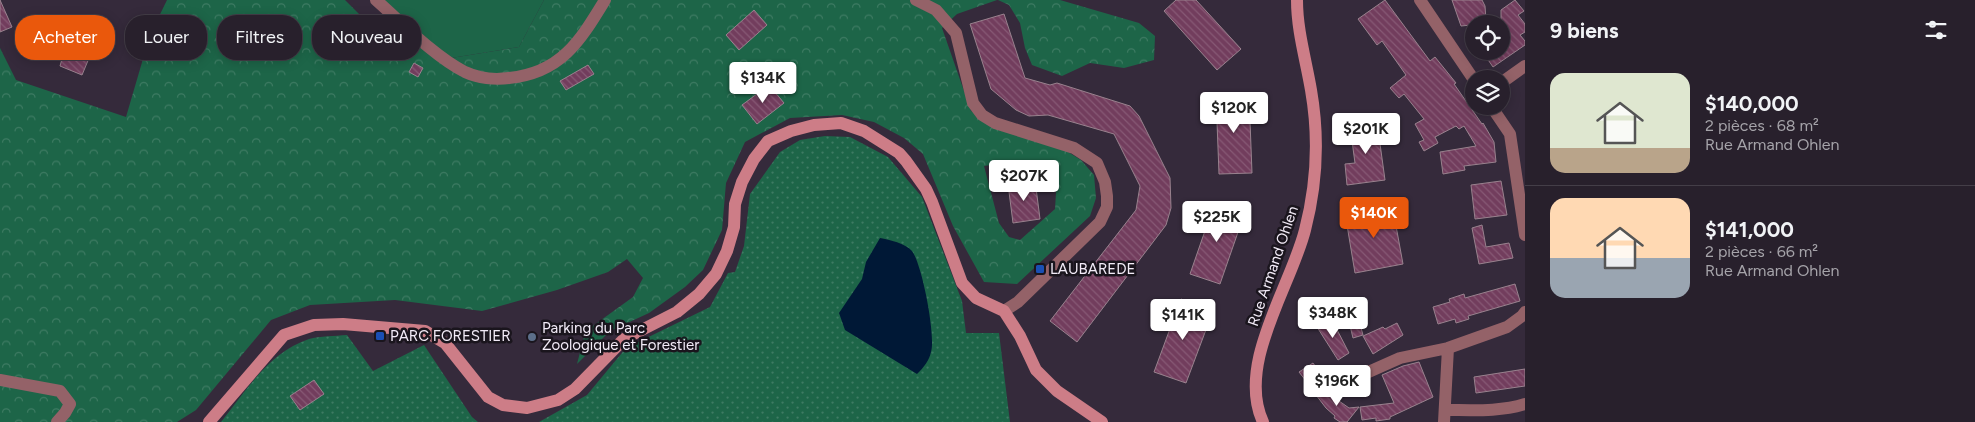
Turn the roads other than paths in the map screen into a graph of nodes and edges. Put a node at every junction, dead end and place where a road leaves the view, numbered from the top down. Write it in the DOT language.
graph roads {
  1 [pos="376,0"];
  2 [pos="605,0"];
  3 [pos="916,0"];
  4 [pos="1297,0"];
  5 [pos="1420,0"];
  6 [pos="1525,66"];
  7 [pos="1467,70"];
  8 [pos="1510,77"];
  9 [pos="1497,115"];
  10 [pos="1525,235"];
  11 [pos="1004,311"];
  12 [pos="1525,312"];
  13 [pos="1448,348"];
  14 [pos="1364,374"];
  15 [pos="0,380"];
  16 [pos="1525,404"];
  17 [pos="1445,416"];
  18 [pos="57,422"];
  19 [pos="209,422"];
  20 [pos="1102,422"];
  21 [pos="1263,422"];
  1 -- 2 [label="street"];
  3 -- 11 [label="street"];
  4 -- 21 [label="main road, Rue Armand Ohlen"];
  5 -- 7 [label="street"];
  6 -- 8 [label="street"];
  9 -- 10 [label="street"];
  11 -- 19 [label="main road"];
  11 -- 20 [label="main road"];
  12 -- 13 [label="street"];
  13 -- 14 [label="street"];
  13 -- 17 [label="street"];
  15 -- 18 [label="street"];
  16 -- 17 [label="street"];
}
